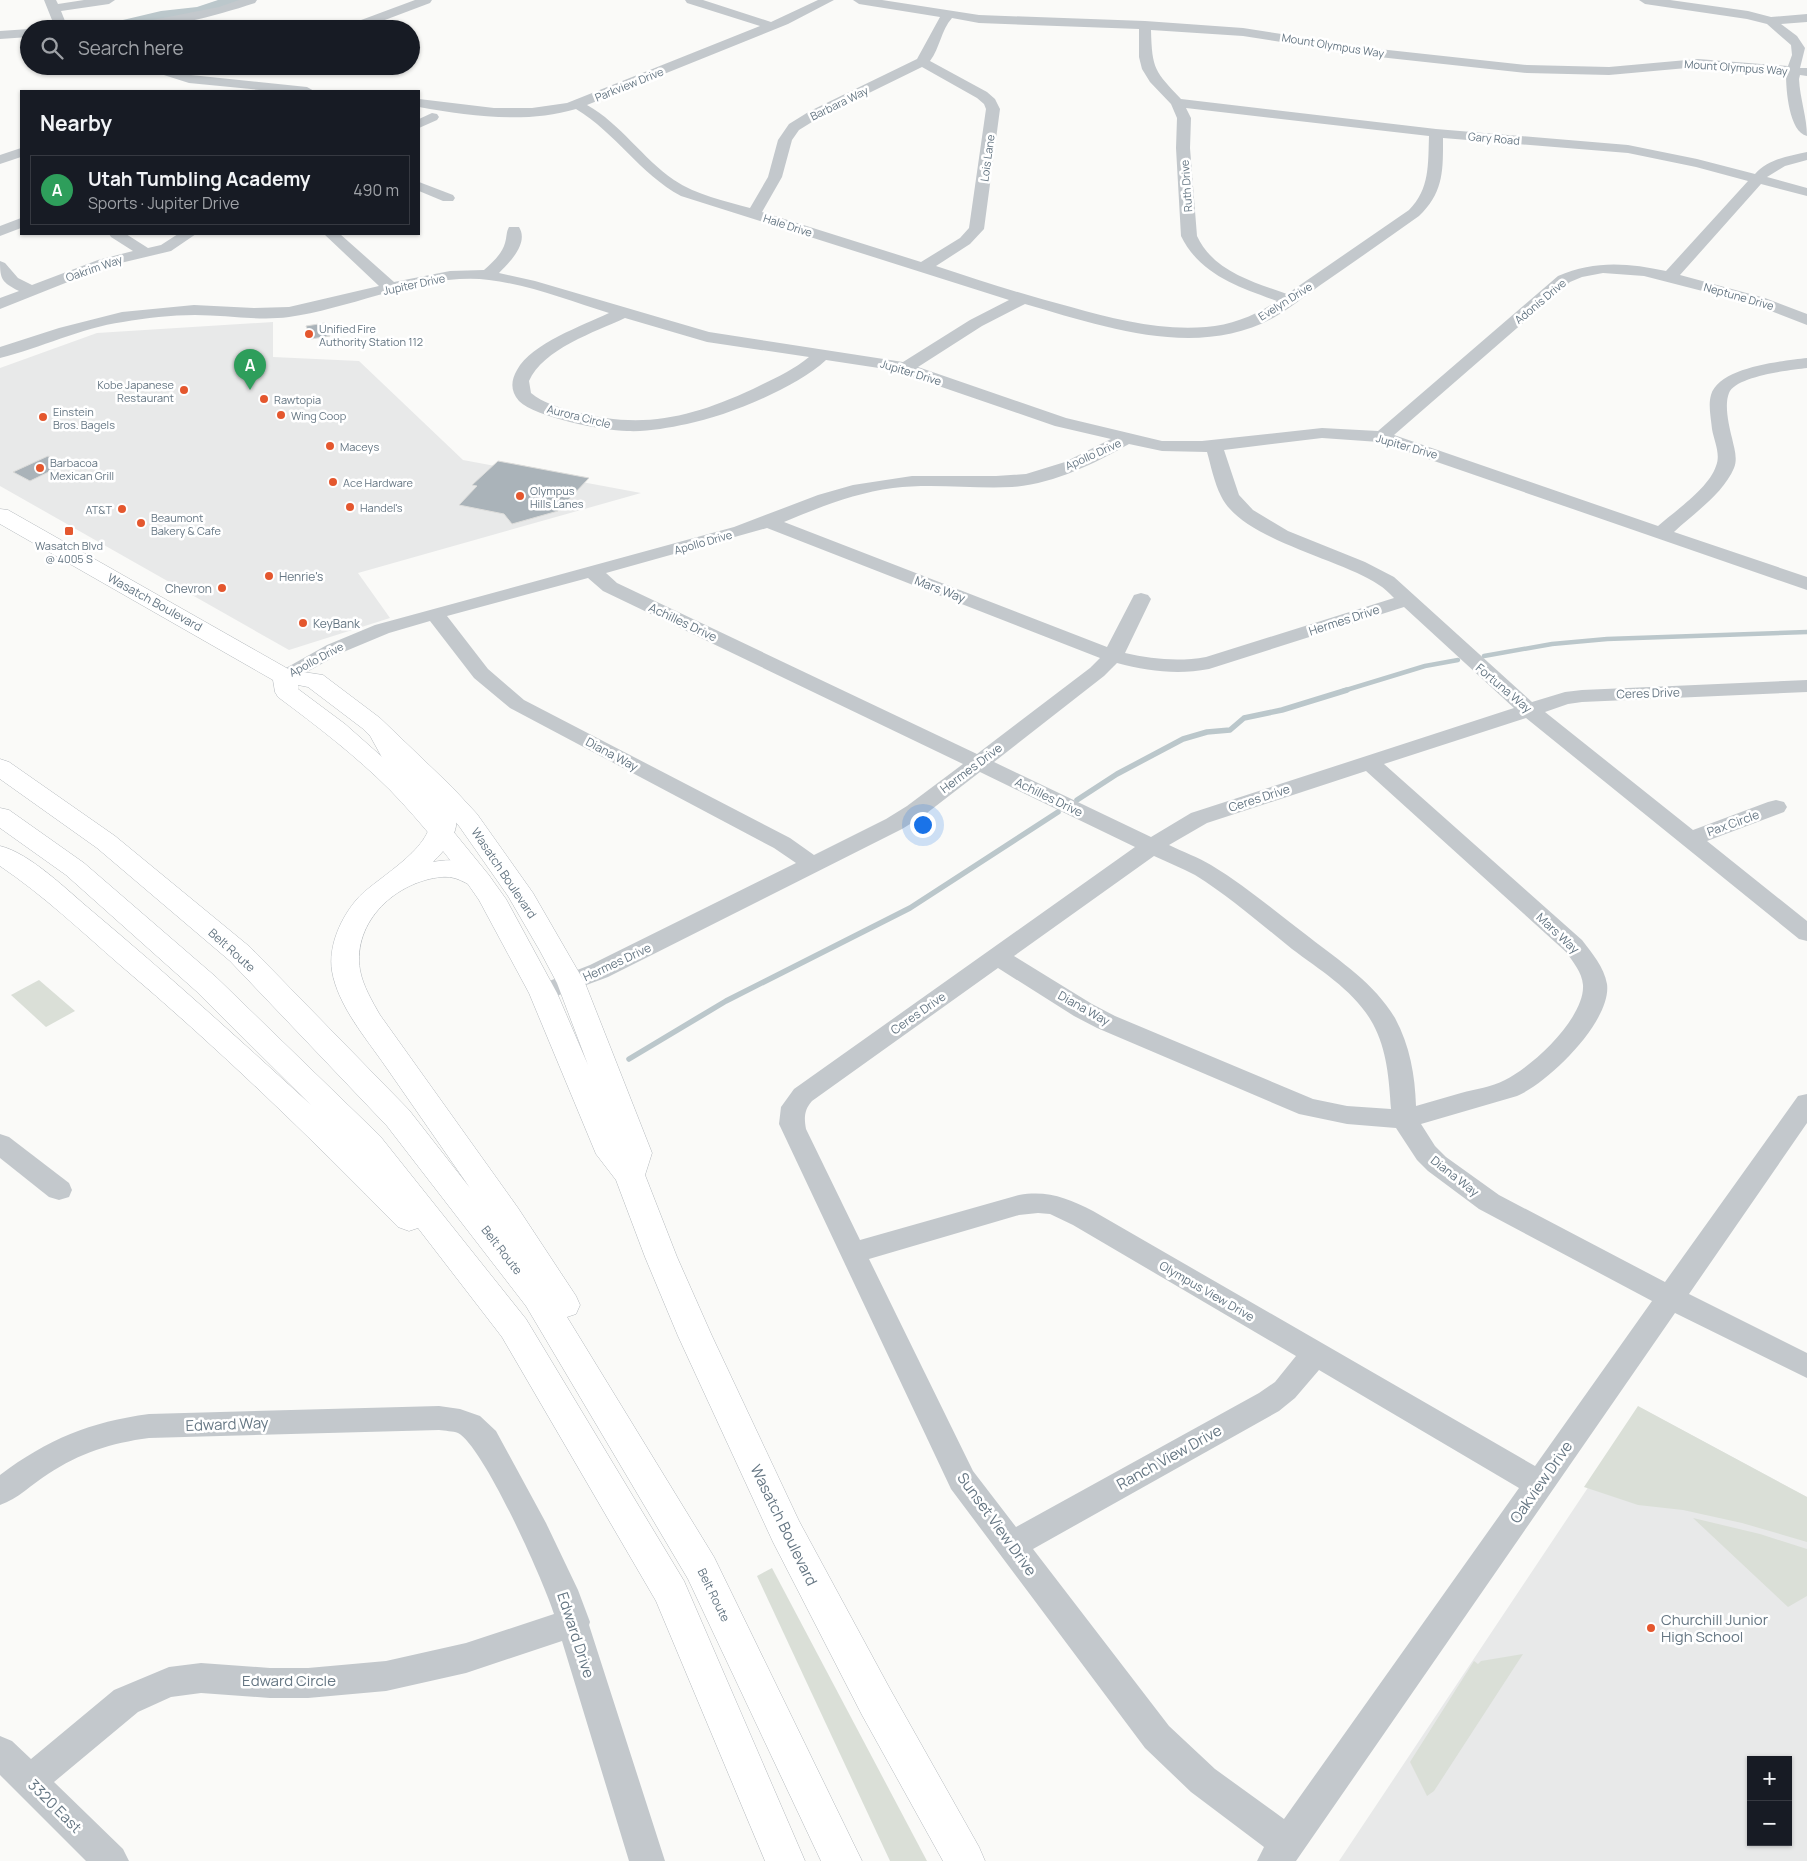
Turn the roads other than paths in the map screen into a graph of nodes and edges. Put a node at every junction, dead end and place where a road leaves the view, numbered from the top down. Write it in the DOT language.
graph roads {
  1 [pos="109,0"];
  2 [pos="251,0"];
  3 [pos="426,0"];
  4 [pos="691,0"];
  5 [pos="828,0"];
  6 [pos="859,0"];
  7 [pos="1645,0"];
  8 [pos="52,4"];
  9 [pos="948,15"];
  10 [pos="1807,18"];
  11 [pos="59,20"];
  12 [pos="172,20"];
  13 [pos="373,20"];
  14 [pos="1771,21"];
  15 [pos="1145,25"];
  16 [pos="772,26"];
  17 [pos="20,33"];
  18 [pos="0,34"];
  19 [pos="922,62"];
  20 [pos="1800,71"];
  21 [pos="175,75"];
  22 [pos="225,75"];
  23 [pos="209,81"];
  24 [pos="185,90"];
  25 [pos="297,90"];
  26 [pos="420,103"];
  27 [pos="1177,103"];
  28 [pos="578,105"];
  29 [pos="432,117"];
  30 [pos="420,123"];
  31 [pos="1807,132"];
  32 [pos="1436,133"];
  33 [pos="20,152"];
  34 [pos="1807,156"];
  35 [pos="0,160"];
  36 [pos="1758,179"];
  37 [pos="420,186"];
  38 [pos="1807,192"];
  39 [pos="448,198"];
  40 [pos="754,214"];
  41 [pos="20,223"];
  42 [pos="514,230"];
  43 [pos="0,231"];
  44 [pos="118,235"];
  45 [pos="186,235"];
  46 [pos="332,235"];
  47 [pos="144,252"];
  48 [pos="0,266"];
  49 [pos="924,267"];
  50 [pos="488,275"];
  51 [pos="1670,277"];
  52 [pos="391,288"];
  53 [pos="31,291"];
  54 [pos="1023,299"];
  55 [pos="1290,300"];
  56 [pos="0,304"];
  57 [pos="622,313"];
  58 [pos="1807,320"];
  59 [pos="2,351"];
  60 [pos="823,354"];
  61 [pos="1807,362"];
  62 [pos="905,368"];
  63 [pos="1382,437"];
  64 [pos="1126,438"];
  65 [pos="1214,447"];
  66 [pos="0,515"];
  67 [pos="768,522"];
  68 [pos="1662,533"];
  69 [pos="593,572"];
  70 [pos="1807,584"];
  71 [pos="1141,599"];
  72 [pos="1406,600"];
  73 [pos="435,613"];
  74 [pos="1113,656"];
  75 [pos="284,676"];
  76 [pos="1807,686"];
  77 [pos="1528,709"];
  78 [pos="380,732"];
  79 [pos="1369,762"];
  80 [pos="979,763"];
  81 [pos="0,767"];
  82 [pos="1776,807"];
  83 [pos="0,816"];
  84 [pos="441,832"];
  85 [pos="1690,839"];
  86 [pos="1152,846"];
  87 [pos="0,854"];
  88 [pos="814,865"];
  89 [pos="479,880"];
  90 [pos="383,890"];
  91 [pos="1807,933"];
  92 [pos="998,956"];
  93 [pos="571,983"];
  94 [pos="543,993"];
  95 [pos="1807,1103"];
  96 [pos="792,1109"];
  97 [pos="1404,1119"];
  98 [pos="0,1144"];
  99 [pos="630,1175"];
  100 [pos="59,1190"];
  101 [pos="853,1253"];
  102 [pos="1670,1298"];
  103 [pos="514,1328"];
  104 [pos="1315,1354"];
  105 [pos="1807,1366"];
  106 [pos="469,1425"];
  107 [pos="1539,1484"];
  108 [pos="0,1492"];
  109 [pos="1011,1545"];
  110 [pos="701,1568"];
  111 [pos="574,1622"];
  112 [pos="0,1752"];
  113 [pos="30,1781"];
  114 [pos="1281,1852"];
  115 [pos="111,1861"];
  116 [pos="647,1861"];
  117 [pos="786,1861"];
  118 [pos="842,1861"];
  119 [pos="966,1861"];
  1 -- 8 [label="street"];
  2 -- 12 [label="street"];
  3 -- 13 [label="street"];
  4 -- 16 [label="street"];
  5 -- 16 [label="street, Parkview Drive"];
  6 -- 9 [label="street, Mount Olympus Way"];
  7 -- 14 [label="street"];
  8 -- 11 [label="street"];
  9 -- 15 [label="street, Mount Olympus Way"];
  9 -- 19 [label="street"];
  10 -- 14 [label="street"];
  14 -- 20 [label="street"];
  15 -- 20 [label="street, Mount Olympus Way"];
  15 -- 27 [label="street, Ruth Drive"];
  16 -- 28 [label="street, Parkview Drive"];
  17 -- 18 [label="street"];
  19 -- 40 [label="street, Barbara Way"];
  19 -- 49 [label="street, Lois Lane"];
  20 -- 31 [label="street"];
  21 -- 23 [label="street"];
  22 -- 23 [label="street"];
  23 -- 24 [label="street"];
  23 -- 25 [label="street"];
  26 -- 28 [label="street, Parkview Drive"];
  27 -- 32 [label="street, Gary Road"];
  27 -- 55 [label="street, Ruth Drive"];
  28 -- 40 [label="street, Hale Drive"];
  29 -- 30 [label="street"];
  32 -- 36 [label="street, Gary Road"];
  32 -- 55 [label="street, Evelyn Drive"];
  33 -- 35 [label="street"];
  34 -- 36 [label="street"];
  36 -- 38 [label="street, Gary Road"];
  36 -- 51 [label="street"];
  37 -- 39 [label="street"];
  40 -- 49 [label="street, Hale Drive"];
  41 -- 43 [label="street"];
  42 -- 50 [label="street"];
  44 -- 47 [label="street"];
  45 -- 47 [label="street, Oakrim Way"];
  46 -- 52 [label="street"];
  47 -- 53 [label="street, Oakrim Way"];
  48 -- 53 [label="street"];
  49 -- 54 [label="street, Hale Drive"];
  50 -- 52 [label="street, Jupiter Drive"];
  50 -- 57 [label="street, Jupiter Drive"];
  51 -- 58 [label="street, Neptune Drive"];
  51 -- 63 [label="street, Adonis Drive"];
  52 -- 59 [label="street, Jupiter Drive"];
  53 -- 56 [label="street, Oakrim Way"];
  54 -- 55 [label="street, Evelyn Drive"];
  54 -- 62 [label="street"];
  57 -- 60 [label="street, Jupiter Drive"];
  57 -- 60 [label="street, Aurora Circle"];
  60 -- 62 [label="street, Jupiter Drive"];
  61 -- 68 [label="street"];
  62 -- 64 [label="street, Jupiter Drive"];
  63 -- 65 [label="street, Jupiter Drive"];
  63 -- 68 [label="street, Jupiter Drive"];
  64 -- 65 [label="street, Jupiter Drive"];
  64 -- 67 [label="street, Apollo Drive"];
  65 -- 72 [label="street, Fortuna Way"];
  66 -- 75 [label="main road, Wasatch Boulevard"];
  67 -- 69 [label="street, Apollo Drive"];
  67 -- 74 [label="street, Mars Way"];
  68 -- 70 [label="street, Jupiter Drive"];
  69 -- 73 [label="street, Apollo Drive"];
  69 -- 80 [label="street, Achilles Drive"];
  71 -- 74 [label="street"];
  72 -- 74 [label="street, Hermes Drive"];
  72 -- 77 [label="street, Fortuna Way"];
  73 -- 75 [label="street, Apollo Drive"];
  73 -- 88 [label="street, Diana Way"];
  74 -- 80 [label="street, Hermes Drive"];
  75 -- 78 [label="main road, Wasatch Boulevard"];
  75 -- 84 [label="main road, Wasatch Boulevard"];
  76 -- 77 [label="street, Ceres Drive"];
  77 -- 79 [label="street, Ceres Drive"];
  77 -- 85 [label="street, Fortuna Way"];
  78 -- 84 [label="main road"];
  78 -- 93 [label="main road, Wasatch Boulevard"];
  79 -- 86 [label="street, Ceres Drive"];
  79 -- 97 [label="street, Mars Way"];
  80 -- 86 [label="street, Achilles Drive"];
  80 -- 88 [label="street, Hermes Drive"];
  81 -- 110 [label="main road, Belt Route"];
  82 -- 85 [label="street, Pax Circle"];
  83 -- 103 [label="main road"];
  84 -- 89 [label="main road, Wasatch Boulevard"];
  84 -- 90 [label="main road"];
  85 -- 91 [label="street, Fortuna Way"];
  86 -- 92 [label="street, Ceres Drive"];
  86 -- 97 [label="street, Achilles Drive"];
  87 -- 103 [label="main road"];
  88 -- 93 [label="street, Hermes Drive"];
  89 -- 90 [label="main road"];
  89 -- 94 [label="main road, Wasatch Boulevard"];
  90 -- 110 [label="main road"];
  92 -- 96 [label="street, Ceres Drive"];
  92 -- 97 [label="street, Diana Way"];
  93 -- 94 [label="street, Hermes Drive"];
  93 -- 99 [label="main road, Wasatch Boulevard"];
  94 -- 99 [label="main road, Wasatch Boulevard"];
  95 -- 102 [label="street, Oakview Drive"];
  96 -- 101 [label="street, Sunset View Drive"];
  97 -- 102 [label="street, Diana Way"];
  98 -- 100 [label="street"];
  99 -- 119 [label="main road, Wasatch Boulevard"];
  101 -- 104 [label="street, Olympus View Drive"];
  101 -- 109 [label="street, Sunset View Drive"];
  102 -- 105 [label="street, Diana Way"];
  102 -- 107 [label="street, Oakview Drive"];
  103 -- 117 [label="main road"];
  104 -- 107 [label="street, Olympus View Drive"];
  104 -- 109 [label="street, Ranch View Drive"];
  106 -- 108 [label="street, Edward Way"];
  106 -- 111 [label="street, Edward Drive"];
  107 -- 114 [label="street, Oakview Drive"];
  109 -- 114 [label="street, Sunset View Drive"];
  110 -- 118 [label="main road, Belt Route"];
  111 -- 113 [label="street, Edward Circle"];
  111 -- 116 [label="street, Edward Drive"];
  112 -- 113 [label="street, 3320 East"];
  113 -- 115 [label="street, 3320 East"];
}
